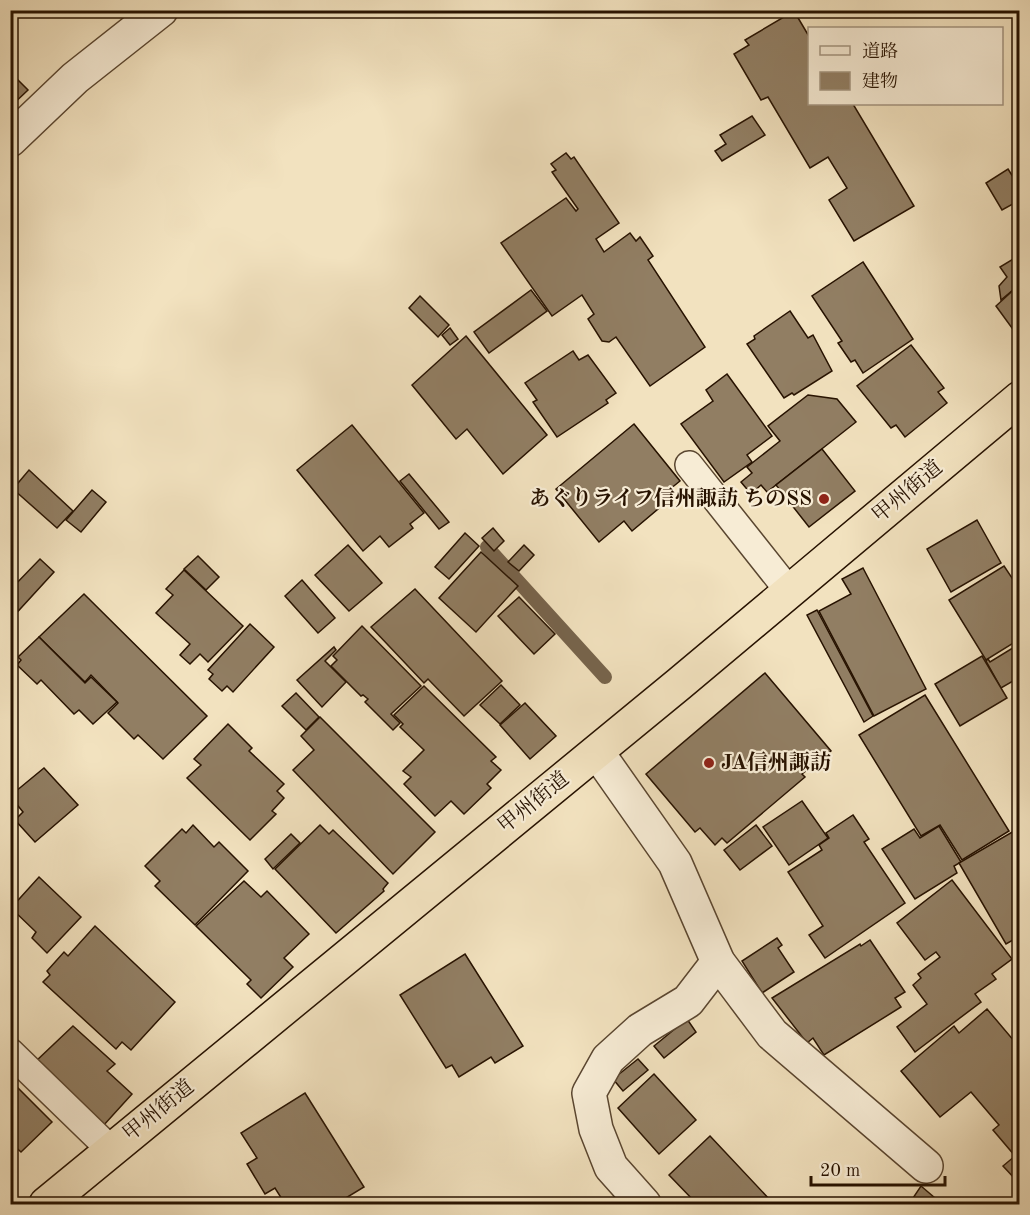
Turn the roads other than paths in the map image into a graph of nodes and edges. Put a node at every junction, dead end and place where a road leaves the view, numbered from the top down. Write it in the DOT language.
graph roads {
  1 [pos="161,10"];
  2 [pos="10,140"];
  3 [pos="1020,398"];
  4 [pos="689,465"];
  5 [pos="789,591"];
  6 [pos="597,752"];
  7 [pos="718,962"];
  8 [pos="10,1052"];
  9 [pos="111,1150"];
  10 [pos="926,1166"];
  11 [pos="46,1204"];
  12 [pos="644,1204"];
  1 -- 2 [label="street"];
  3 -- 5 [label="highway, 甲州街道"];
  4 -- 5 [label="lane"];
  5 -- 6 [label="highway, 甲州街道"];
  6 -- 7 [label="street"];
  6 -- 9 [label="highway, 甲州街道"];
  7 -- 10 [label="street"];
  7 -- 12 [label="street"];
  8 -- 9 [label="lane"];
  9 -- 11 [label="highway, 甲州街道"];
}
